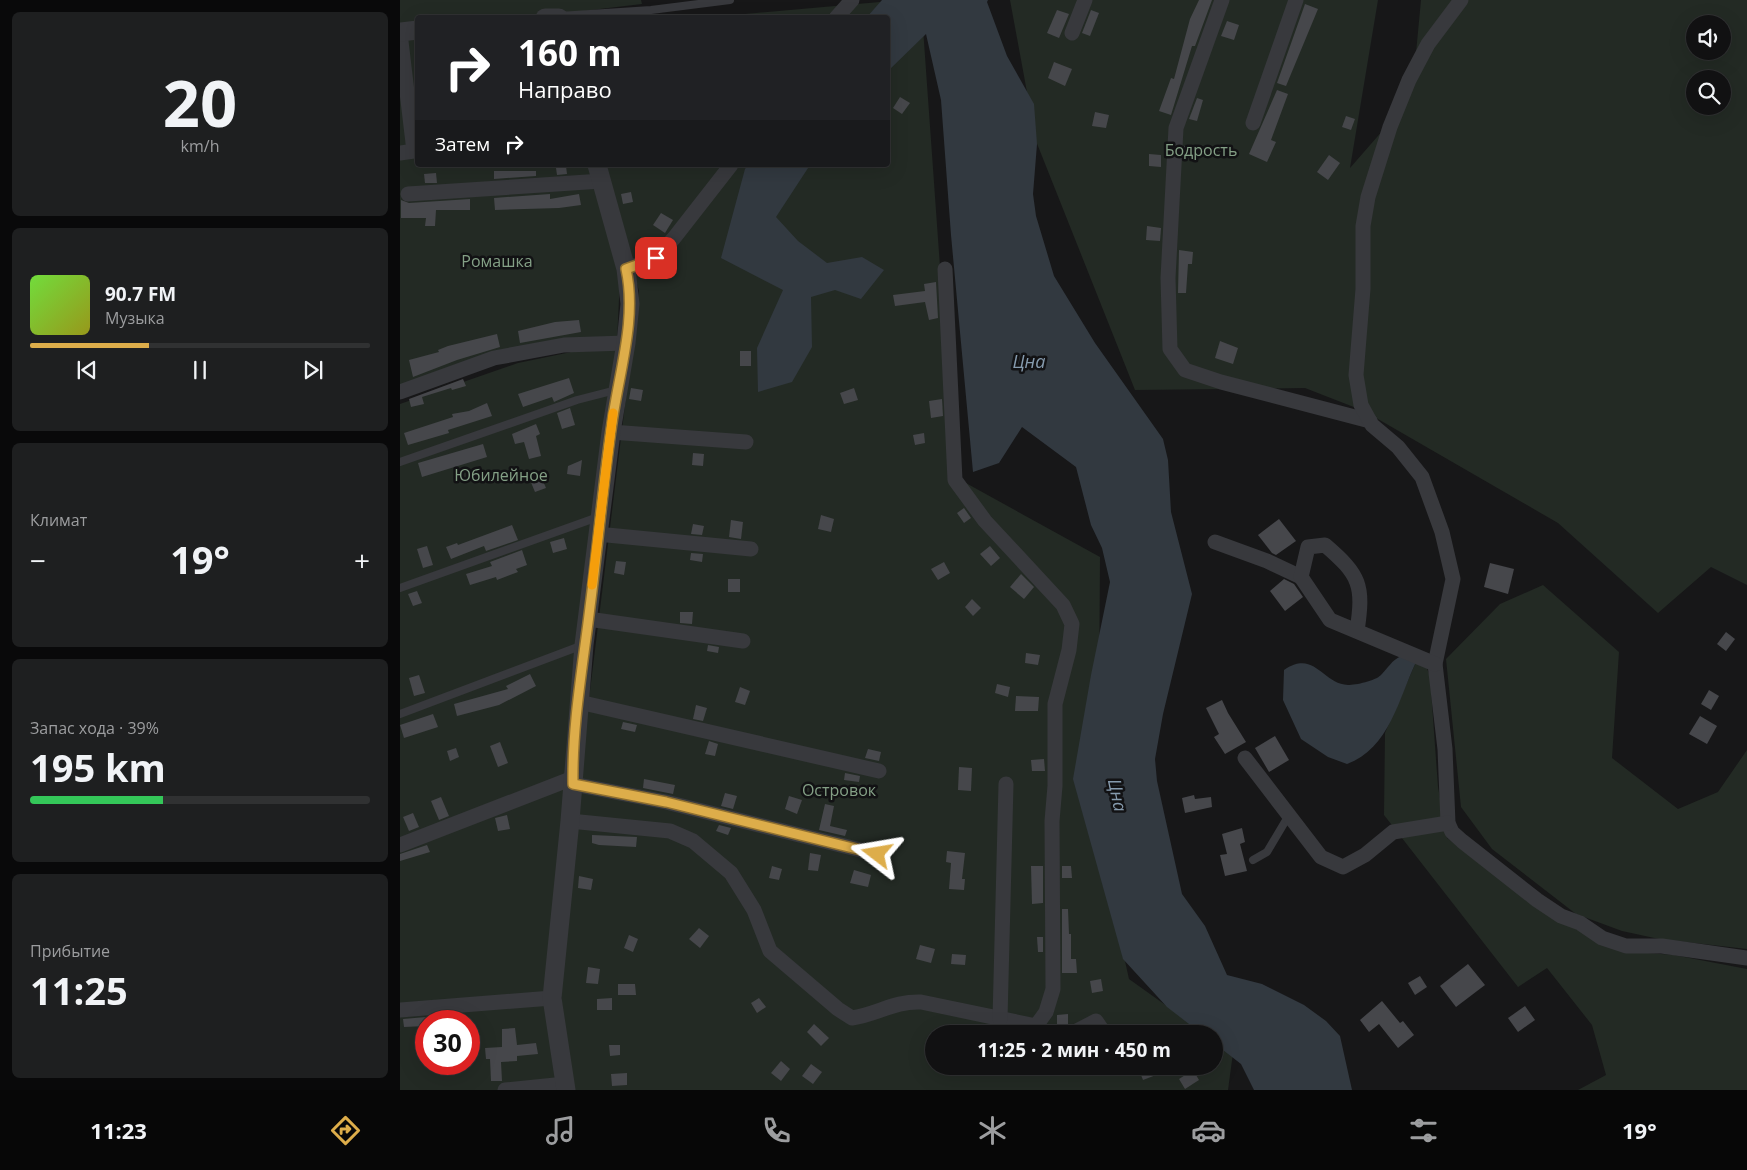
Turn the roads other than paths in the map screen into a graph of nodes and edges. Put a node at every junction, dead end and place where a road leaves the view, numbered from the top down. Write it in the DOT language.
graph roads {
  1 [pos="649,0"];
  2 [pos="730,0"];
  3 [pos="852,0"];
  4 [pos="1085,0"];
  5 [pos="1222,0"];
  6 [pos="1296,0"];
  7 [pos="1461,0"];
  8 [pos="651,10"];
  9 [pos="582,15"];
  10 [pos="839,15"];
  11 [pos="415,30"];
  12 [pos="400,32"];
  13 [pos="1072,33"];
  14 [pos="413,110"];
  15 [pos="1253,123"];
  16 [pos="400,153"];
  17 [pos="728,167"];
  18 [pos="600,173"];
  19 [pos="408,194"];
  20 [pos="626,269"];
  21 [pos="945,269"];
  22 [pos="626,343"];
  23 [pos="617,390"];
  24 [pos="400,392"];
  25 [pos="1370,421"];
  26 [pos="611,432"];
  27 [pos="746,442"];
  28 [pos="400,462"];
  29 [pos="598,525"];
  30 [pos="1215,542"];
  31 [pos="750,549"];
  32 [pos="1301,577"];
  33 [pos="400,588"];
  34 [pos="588,619"];
  35 [pos="1357,631"];
  36 [pos="743,641"];
  37 [pos="584,645"];
  38 [pos="1435,664"];
  39 [pos="578,702"];
  40 [pos="400,714"];
  41 [pos="1245,758"];
  42 [pos="879,771"];
  43 [pos="573,781"];
  44 [pos="1006,784"];
  45 [pos="1289,815"];
  46 [pos="570,821"];
  47 [pos="1448,823"];
  48 [pos="400,845"];
  49 [pos="877,854"];
  50 [pos="1253,860"];
  51 [pos="1747,958"];
  52 [pos="552,998"];
  53 [pos="400,1010"];
  54 [pos="1000,1018"];
  55 [pos="1022,1025"];
  56 [pos="1040,1025"];
  57 [pos="1088,1025"];
  58 [pos="1099,1025"];
  59 [pos="565,1087"];
  60 [pos="505,1090"];
  1 -- 8 [label="lane"];
  2 -- 8 [label="lane"];
  3 -- 10 [label="street"];
  4 -- 13 [label="street"];
  5 -- 25 [label="street"];
  6 -- 15 [label="street"];
  7 -- 25 [label="street"];
  8 -- 9 [label="lane"];
  11 -- 12 [label="street"];
  12 -- 14 [label="street"];
  14 -- 16 [label="street"];
  17 -- 20 [label="street"];
  18 -- 19 [label="street"];
  18 -- 20 [label="street"];
  20 -- 22 [label="street"];
  21 -- 56 [label="street"];
  22 -- 23 [label="street"];
  22 -- 24 [label="street"];
  23 -- 26 [label="street"];
  23 -- 28 [label="lane"];
  25 -- 38 [label="street"];
  26 -- 27 [label="street"];
  26 -- 29 [label="street"];
  29 -- 31 [label="street"];
  29 -- 33 [label="lane"];
  29 -- 34 [label="street"];
  30 -- 32 [label="street"];
  32 -- 35 [label="street"];
  32 -- 35 [label="street"];
  34 -- 36 [label="street"];
  34 -- 37 [label="street"];
  35 -- 38 [label="street"];
  37 -- 39 [label="street"];
  37 -- 40 [label="lane"];
  38 -- 47 [label="street"];
  39 -- 42 [label="street"];
  39 -- 43 [label="street"];
  41 -- 45 [label="street"];
  43 -- 46 [label="street"];
  43 -- 48 [label="street"];
  43 -- 49 [label="street"];
  44 -- 54 [label="street"];
  45 -- 47 [label="street"];
  45 -- 50 [label="lane"];
  46 -- 52 [label="street"];
  46 -- 54 [label="street"];
  47 -- 51 [label="street"];
  52 -- 53 [label="street"];
  52 -- 59 [label="street"];
  54 -- 55 [label="street"];
  57 -- 58 [label="street"];
  59 -- 60 [label="street"];
}
